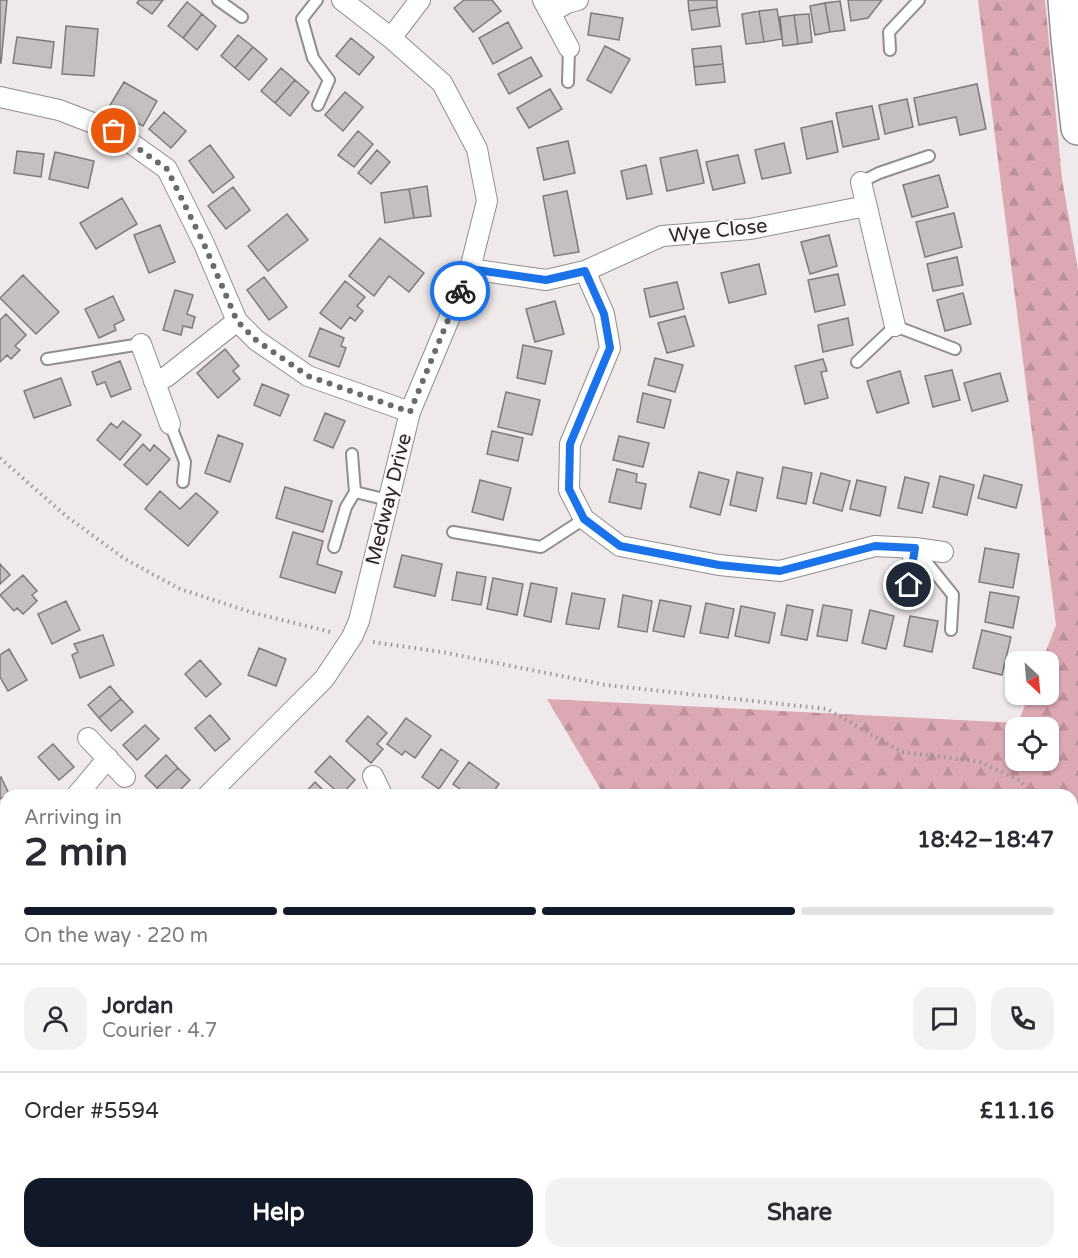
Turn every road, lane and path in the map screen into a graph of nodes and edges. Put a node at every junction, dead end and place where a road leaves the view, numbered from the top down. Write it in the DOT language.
graph roads {
  1 [pos="218,0"];
  2 [pos="316,0"];
  3 [pos="342,0"];
  4 [pos="420,0"];
  5 [pos="578,0"];
  6 [pos="901,0"];
  7 [pos="1065,0"];
  8 [pos="915,4"];
  9 [pos="547,6"];
  10 [pos="242,17"];
  11 [pos="391,38"];
  12 [pos="569,48"];
  13 [pos="890,50"];
  14 [pos="568,82"];
  15 [pos="0,97"];
  16 [pos="318,105"];
  17 [pos="1078,128"];
  18 [pos="929,156"];
  19 [pos="861,182"];
  20 [pos="866,206"];
  21 [pos="470,269"];
  22 [pos="585,271"];
  23 [pos="237,321"];
  24 [pos="895,326"];
  25 [pos="141,344"];
  26 [pos="955,349"];
  27 [pos="47,359"];
  28 [pos="857,362"];
  29 [pos="154,381"];
  30 [pos="410,412"];
  31 [pos="170,424"];
  32 [pos="352,454"];
  33 [pos="0,458"];
  34 [pos="183,482"];
  35 [pos="356,492"];
  36 [pos="388,500"];
  37 [pos="584,519"];
  38 [pos="453,532"];
  39 [pos="334,547"];
  40 [pos="915,548"];
  41 [pos="943,552"];
  42 [pos="909,585"];
  43 [pos="951,630"];
  44 [pos="352,637"];
  45 [pos="88,738"];
  46 [pos="108,758"];
  47 [pos="373,776"];
  48 [pos="125,777"];
  49 [pos="82,789"];
  50 [pos="214,789"];
  51 [pos="379,789"];
  52 [pos="1027,789"];
  1 -- 10 [label="lane"];
  2 -- 16 [label="lane"];
  3 -- 11 [label="street, Medway Drive"];
  4 -- 11 [label="street"];
  5 -- 9 [label="street"];
  6 -- 8 [label="lane"];
  7 -- 17 [label="highway"];
  8 -- 13 [label="lane"];
  9 -- 12 [label="street"];
  11 -- 21 [label="street, Medway Drive"];
  12 -- 14 [label="lane"];
  15 -- 23 [label="street"];
  18 -- 19 [label="lane"];
  19 -- 20 [label="street"];
  20 -- 22 [label="street, Wye Close"];
  20 -- 24 [label="street"];
  21 -- 22 [label="street, Wye Close"];
  21 -- 30 [label="street, Medway Drive"];
  22 -- 37 [label="street"];
  23 -- 29 [label="street"];
  23 -- 30 [label="street"];
  24 -- 26 [label="lane"];
  24 -- 28 [label="lane"];
  25 -- 27 [label="lane"];
  25 -- 29 [label="street"];
  29 -- 31 [label="street"];
  30 -- 36 [label="street, Medway Drive"];
  31 -- 34 [label="lane"];
  32 -- 35 [label="lane"];
  33 -- 44 [label="path"];
  35 -- 36 [label="lane"];
  35 -- 39 [label="lane"];
  36 -- 44 [label="street, Medway Drive"];
  37 -- 38 [label="lane"];
  37 -- 40 [label="street"];
  40 -- 41 [label="street"];
  40 -- 42 [label="street"];
  40 -- 43 [label="lane"];
  44 -- 50 [label="street, Medway Drive"];
  44 -- 52 [label="path"];
  45 -- 46 [label="street"];
  46 -- 48 [label="street"];
  46 -- 49 [label="street"];
  47 -- 51 [label="street"];
}
